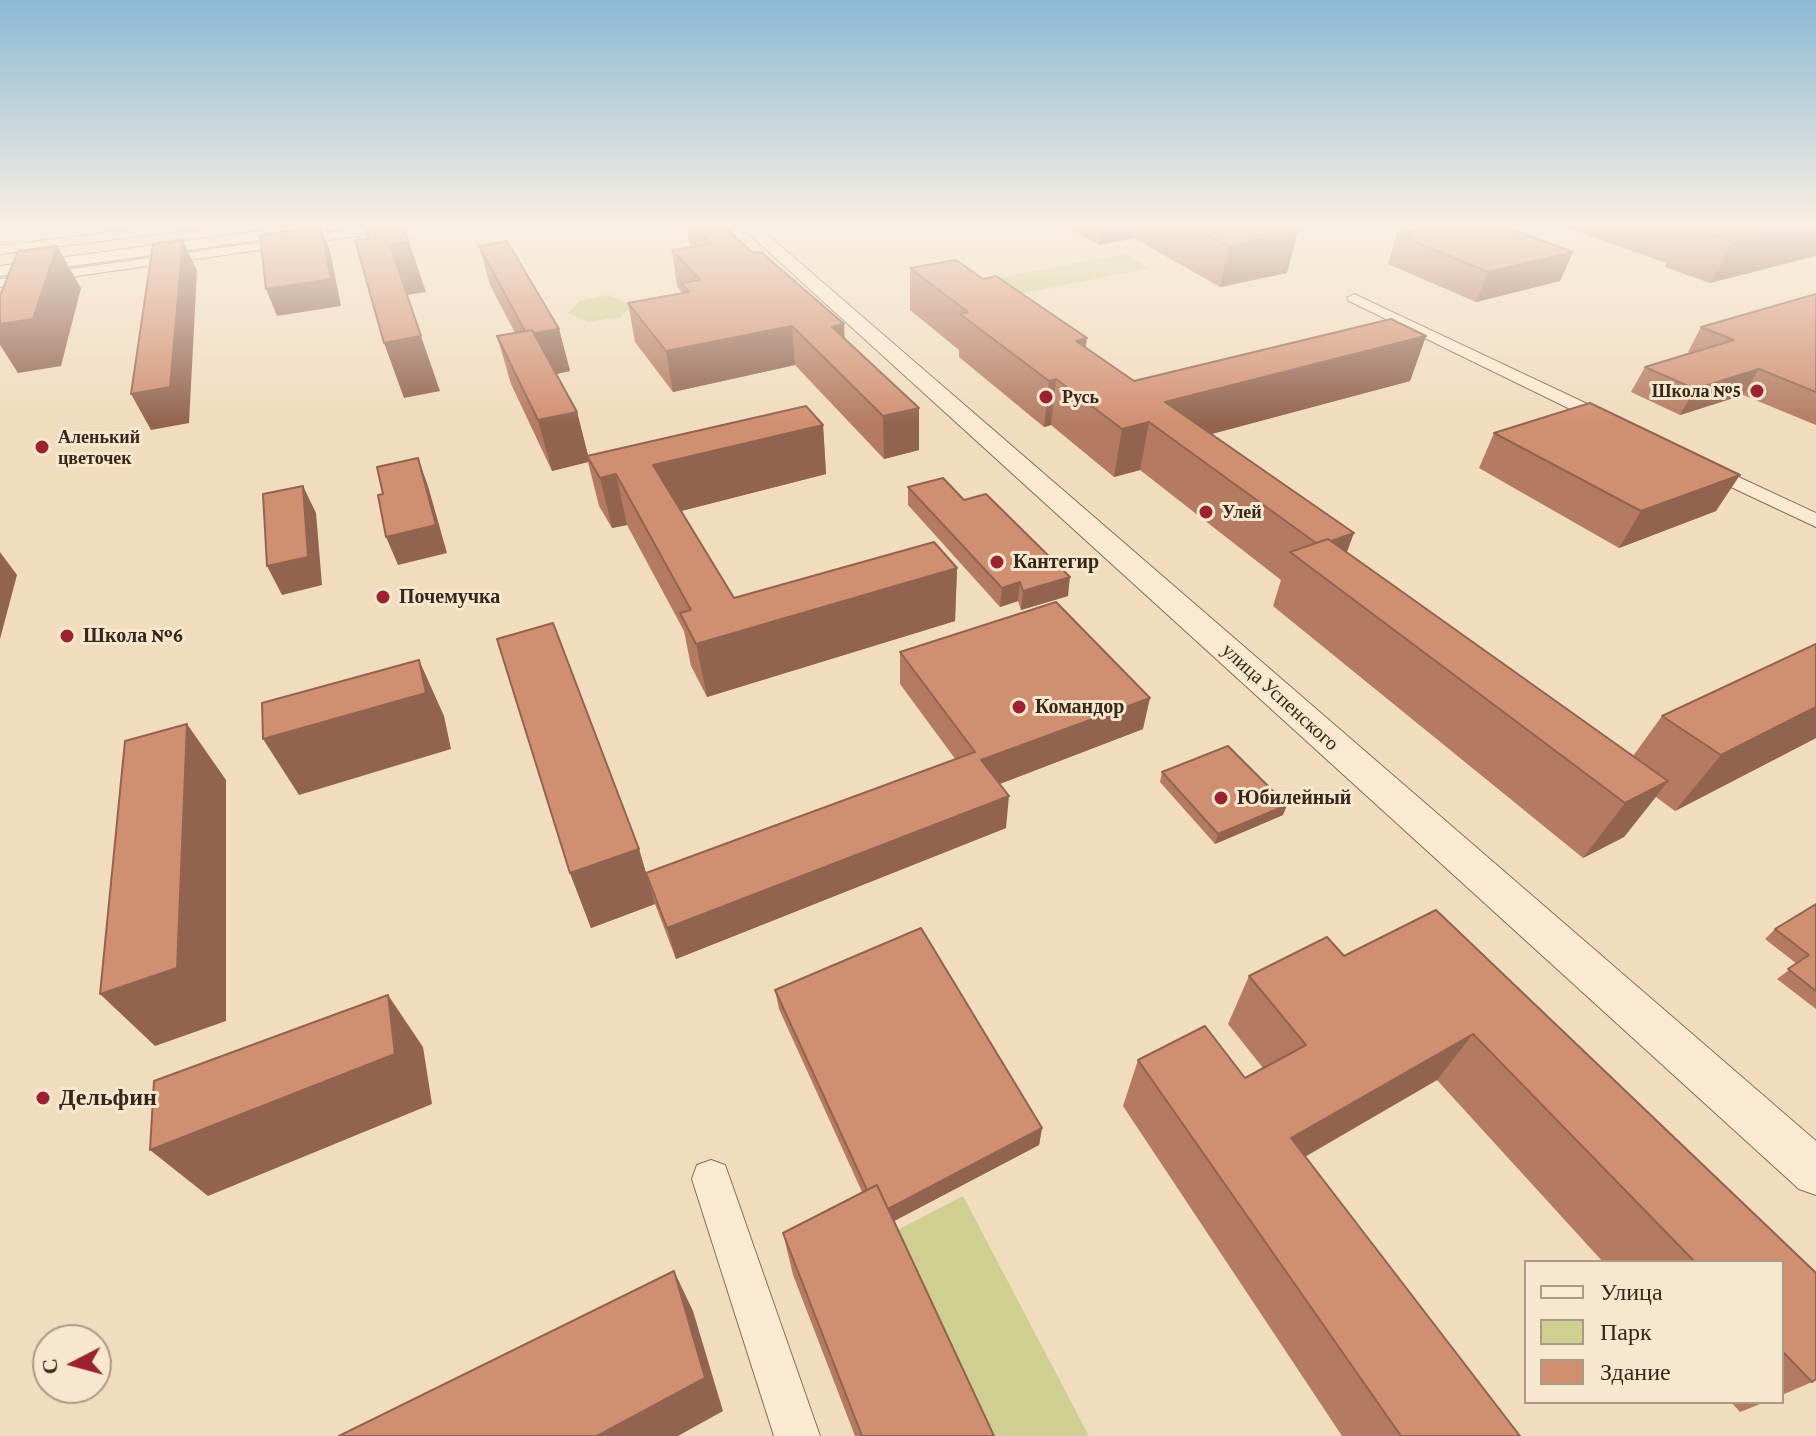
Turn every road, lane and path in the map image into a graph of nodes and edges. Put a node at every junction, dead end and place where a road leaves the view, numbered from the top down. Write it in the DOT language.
graph roads {
  1 [pos="821,290"];
  2 [pos="1354,298"];
  3 [pos="1621,427"];
  4 [pos="1691,461"];
  5 [pos="1816,521"];
  6 [pos="1816,1172"];
  7 [pos="711,1179"];
  8 [pos="797,1436"];
  1 -- 6 [label="street, улица Успенского"];
  2 -- 3 [label="street"];
  4 -- 5 [label="street"];
  7 -- 8 [label="street"];
}
